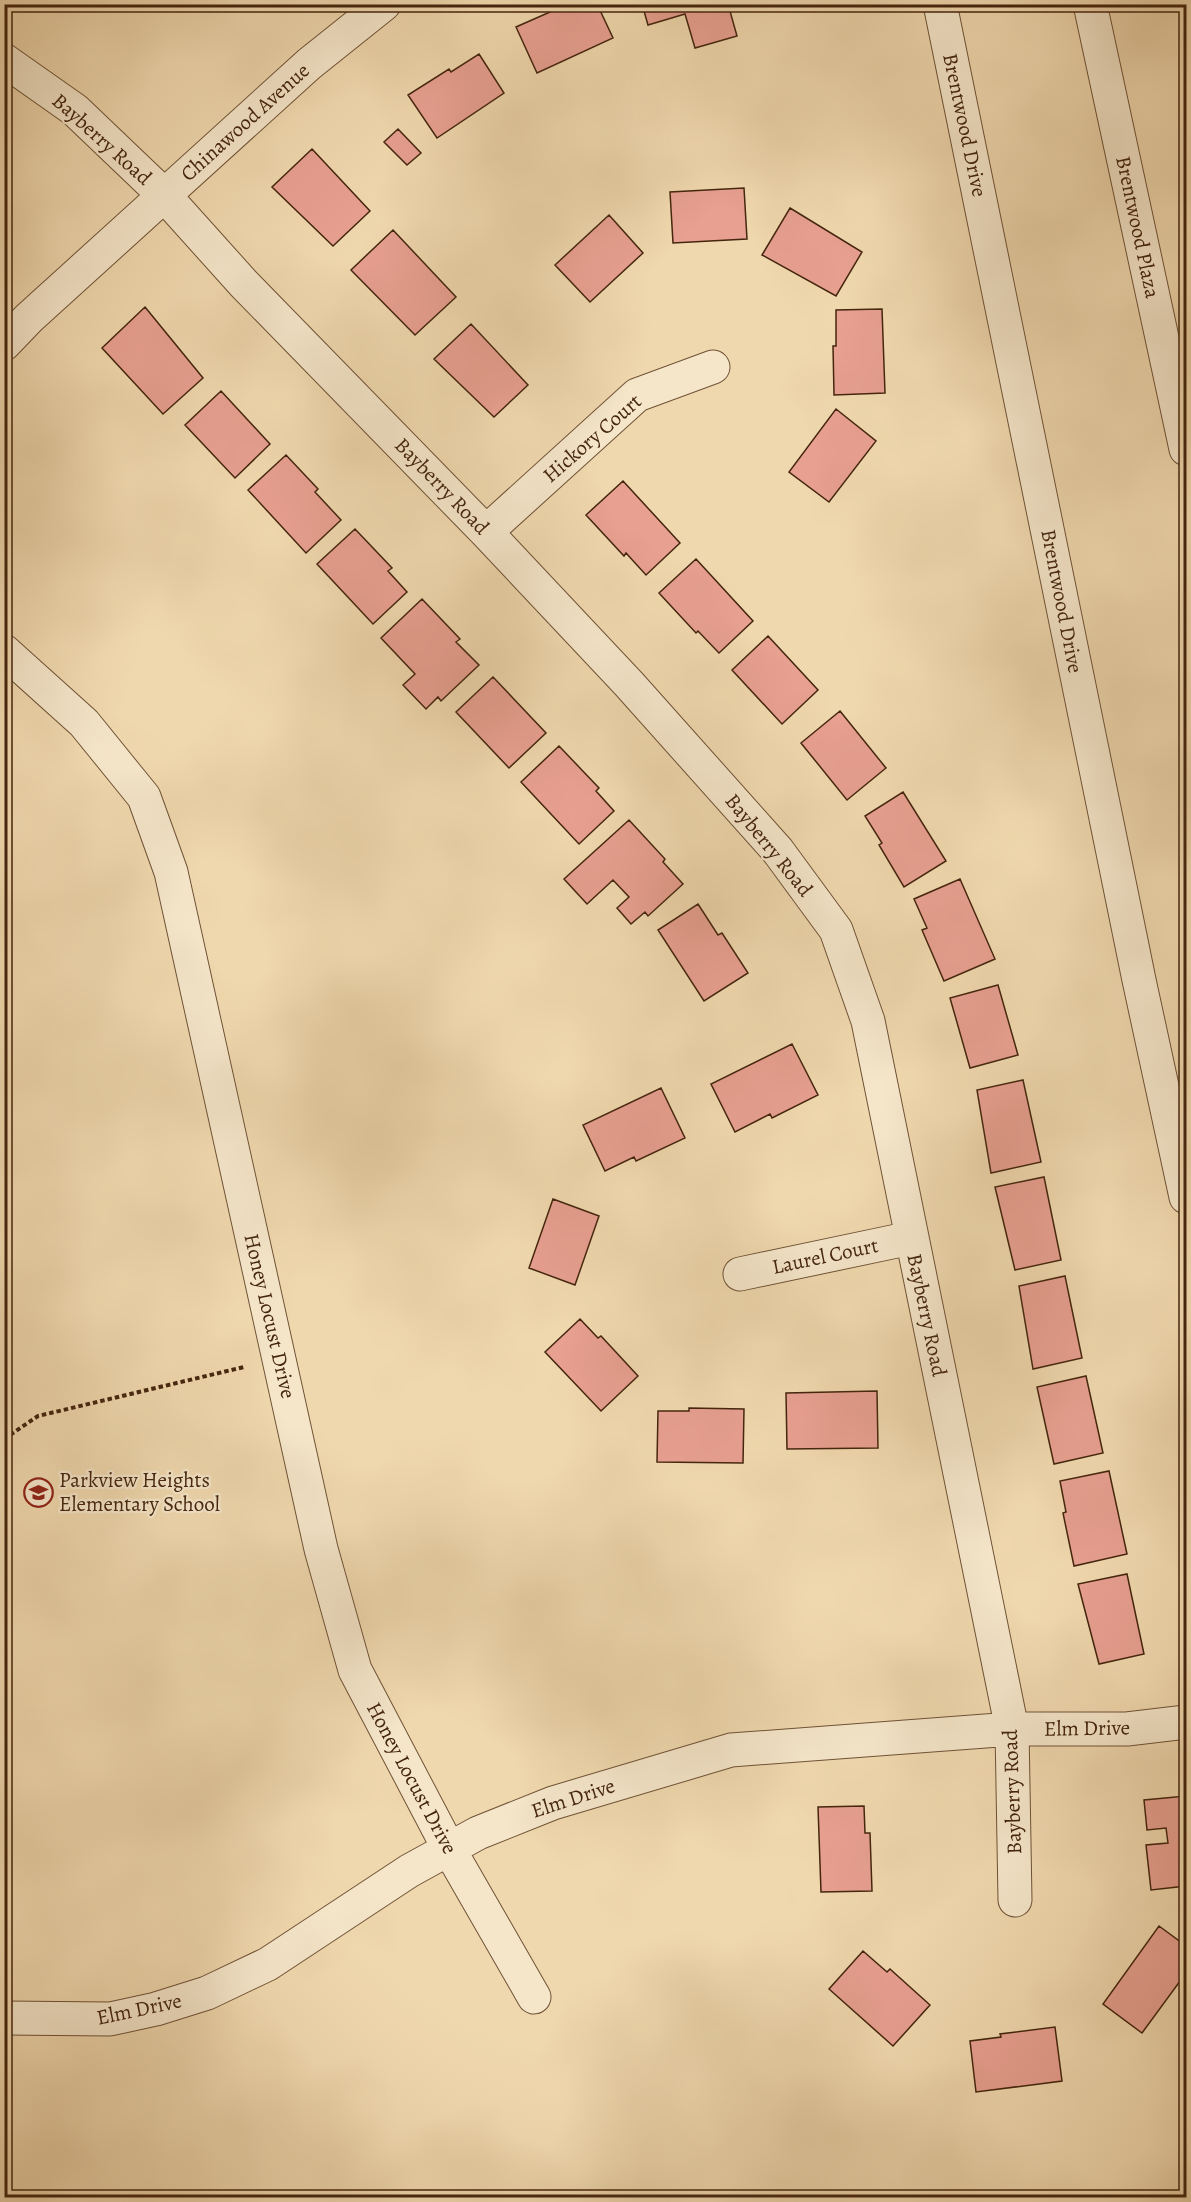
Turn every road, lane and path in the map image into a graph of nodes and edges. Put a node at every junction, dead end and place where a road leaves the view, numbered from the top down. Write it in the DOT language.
graph roads {
  1 [pos="384,4"];
  2 [pos="940,4"];
  3 [pos="1090,4"];
  4 [pos="4,60"];
  5 [pos="164,195"];
  6 [pos="4,344"];
  7 [pos="712,367"];
  8 [pos="1186,449"];
  9 [pos="486,532"];
  10 [pos="4,651"];
  11 [pos="1186,1197"];
  12 [pos="911,1238"];
  13 [pos="740,1274"];
  14 [pos="254,1364"];
  15 [pos="4,1439"];
  16 [pos="1186,1722"];
  17 [pos="1012,1729"];
  18 [pos="449,1849"];
  19 [pos="1015,1900"];
  20 [pos="534,1997"];
  21 [pos="4,2018"];
  1 -- 5 [label="street, Chinawood Avenue"];
  2 -- 11 [label="street, Brentwood Drive"];
  3 -- 8 [label="street, Brentwood Plaza"];
  4 -- 5 [label="street, Bayberry Road"];
  5 -- 6 [label="street, Chinawood Avenue"];
  5 -- 9 [label="street, Bayberry Road"];
  7 -- 9 [label="street, Hickory Court"];
  9 -- 12 [label="street, Bayberry Road"];
  10 -- 18 [label="street, Honey Locust Drive"];
  12 -- 13 [label="street, Laurel Court"];
  12 -- 17 [label="street, Bayberry Road"];
  14 -- 15 [label="path"];
  16 -- 17 [label="street, Elm Drive"];
  17 -- 18 [label="street, Elm Drive"];
  17 -- 19 [label="street, Bayberry Road"];
  18 -- 20 [label="street, Honey Locust Drive"];
  18 -- 21 [label="street, Elm Drive"];
}
